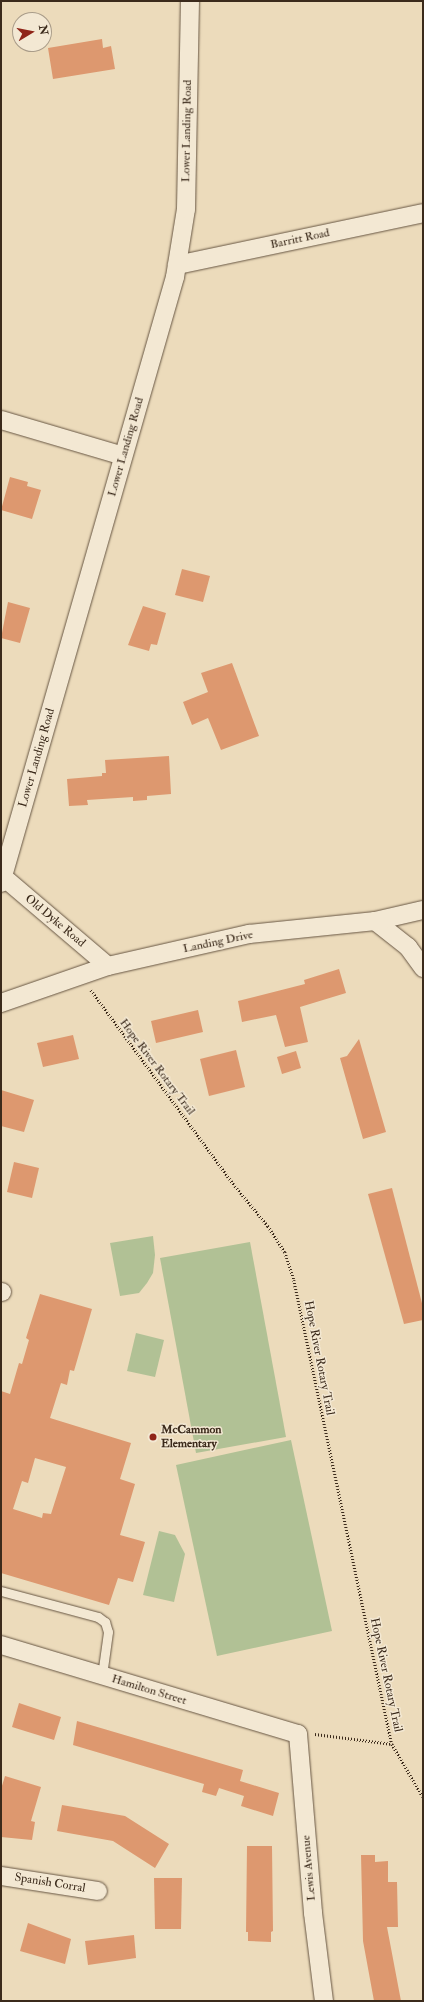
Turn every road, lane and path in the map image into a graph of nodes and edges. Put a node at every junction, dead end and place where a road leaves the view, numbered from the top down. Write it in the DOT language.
graph roads {
  1 [pos="190,1"];
  2 [pos="423,213"];
  3 [pos="177,265"];
  4 [pos="1,420"];
  5 [pos="123,456"];
  6 [pos="2,878"];
  7 [pos="423,910"];
  8 [pos="375,921"];
  9 [pos="108,966"];
  10 [pos="423,968"];
  11 [pos="85,974"];
  12 [pos="1,1003"];
  13 [pos="1,1592"];
  14 [pos="1,1645"];
  15 [pos="102,1675"];
  16 [pos="298,1734"];
  17 [pos="392,1744"];
  18 [pos="423,1797"];
  19 [pos="1,1876"];
  20 [pos="98,1891"];
  21 [pos="324,2001"];
  1 -- 3 [label="street, Lower Landing Road"];
  2 -- 3 [label="street, Barritt Road"];
  3 -- 5 [label="street, Lower Landing Road"];
  4 -- 5 [label="street"];
  5 -- 6 [label="street, Lower Landing Road"];
  6 -- 9 [label="street, Old Dyke Road"];
  7 -- 8 [label="street, Landing Drive"];
  8 -- 9 [label="street, Landing Drive"];
  8 -- 10 [label="street"];
  9 -- 11 [label="street, Landing Drive"];
  11 -- 12 [label="street, Landing Drive"];
  11 -- 17 [label="path, Hope River Rotary Trail"];
  13 -- 15 [label="lane"];
  14 -- 15 [label="street, Hamilton Street"];
  15 -- 16 [label="street, Hamilton Street"];
  16 -- 17 [label="path"];
  16 -- 21 [label="street, Lewis Avenue"];
  17 -- 18 [label="path, Hope River Rotary Trail"];
  19 -- 20 [label="street, Spanish Corral"];
}
